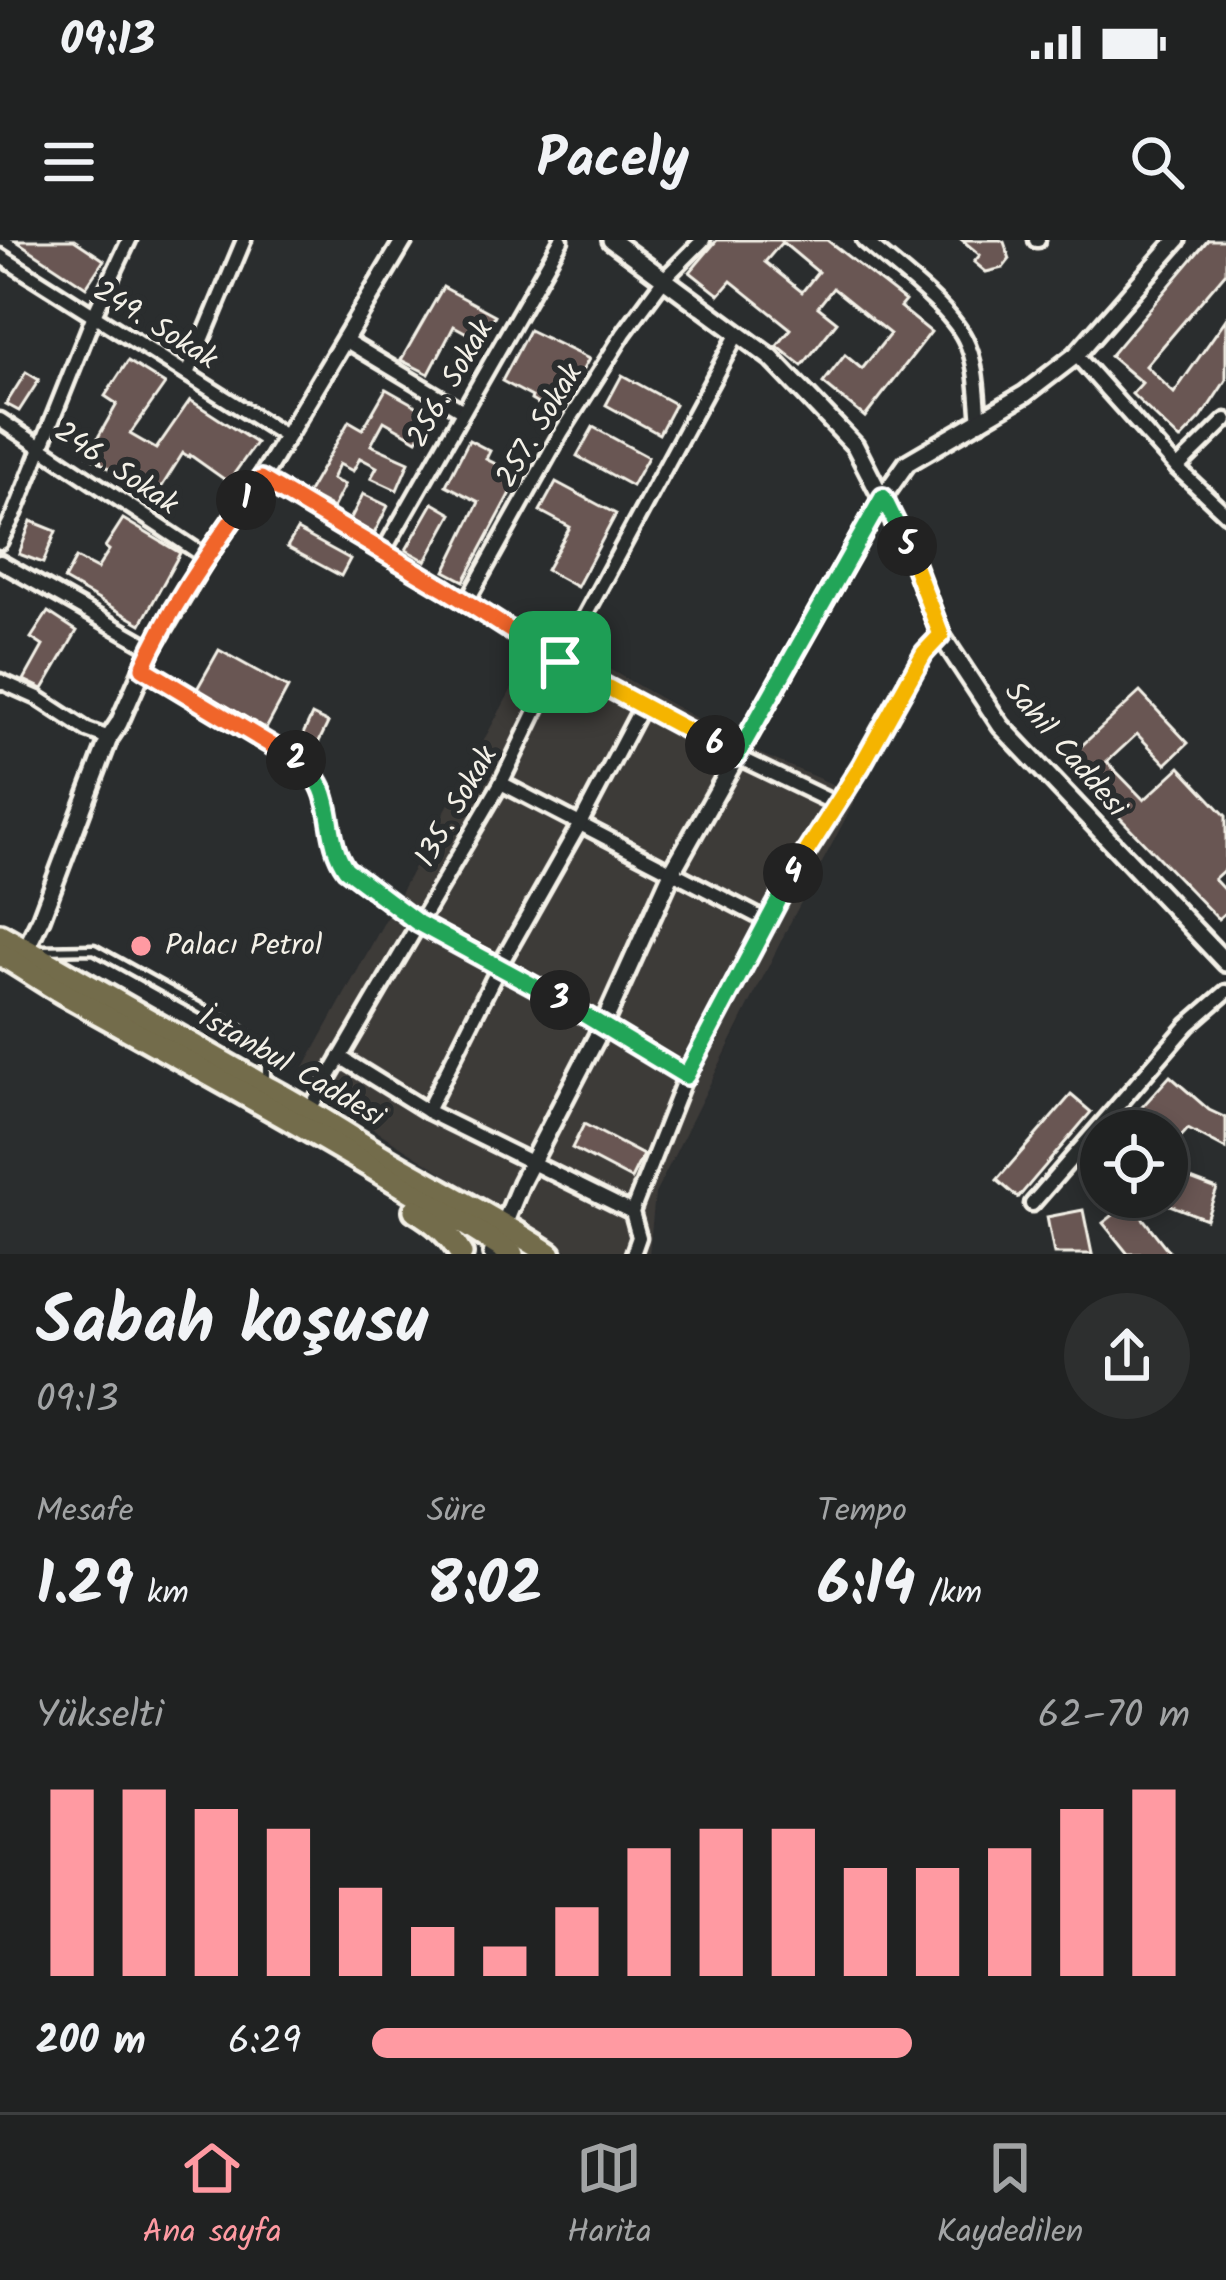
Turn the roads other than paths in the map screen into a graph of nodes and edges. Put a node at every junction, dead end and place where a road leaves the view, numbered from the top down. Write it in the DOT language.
graph roads {
  1 [pos="129,240"];
  2 [pos="244,240"];
  3 [pos="404,240"];
  4 [pos="561,240"];
  5 [pos="611,240"];
  6 [pos="703,240"];
  7 [pos="864,240"];
  8 [pos="1177,240"];
  9 [pos="0,256"];
  10 [pos="664,279"];
  11 [pos="94,315"];
  12 [pos="738,333"];
  13 [pos="345,340"];
  14 [pos="1076,355"];
  15 [pos="188,374"];
  16 [pos="463,411"];
  17 [pos="0,420"];
  18 [pos="1226,420"];
  19 [pos="980,423"];
  20 [pos="285,436"];
  21 [pos="42,448"];
  22 [pos="1178,468"];
  23 [pos="261,479"];
  24 [pos="1226,488"];
  25 [pos="883,497"];
  26 [pos="1212,501"];
  27 [pos="1226,514"];
  28 [pos="0,542"];
  29 [pos="383,552"];
  30 [pos="206,557"];
  31 [pos="0,562"];
  32 [pos="466,603"];
  33 [pos="941,635"];
  34 [pos="152,648"];
  35 [pos="560,662"];
  36 [pos="143,668"];
  37 [pos="0,681"];
  38 [pos="642,706"];
  39 [pos="109,738"];
  40 [pos="736,757"];
  41 [pos="501,783"];
  42 [pos="836,805"];
  43 [pos="581,823"];
  44 [pos="673,871"];
  45 [pos="767,921"];
  46 [pos="418,923"];
  47 [pos="0,935"];
  48 [pos="15,956"];
  49 [pos="1226,963"];
  50 [pos="500,965"];
  51 [pos="1226,992"];
  52 [pos="603,1025"];
  53 [pos="340,1057"];
  54 [pos="686,1076"];
  55 [pos="266,1087"];
  56 [pos="428,1111"];
  57 [pos="299,1113"];
  58 [pos="531,1163"];
  59 [pos="1032,1204"];
  60 [pos="632,1212"];
  61 [pos="506,1246"];
  62 [pos="460,1254"];
  63 [pos="550,1254"];
  64 [pos="633,1254"];
  1 -- 11 [label="street"];
  2 -- 15 [label="street"];
  3 -- 13 [label="street"];
  4 -- 16 [label="street, 256. Sokak"];
  5 -- 10 [label="street, Sahil Caddesi"];
  6 -- 10 [label="street, 257. Sokak"];
  7 -- 19 [label="street"];
  8 -- 14 [label="street"];
  9 -- 11 [label="street, 249. Sokak"];
  10 -- 12 [label="street, Sahil Caddesi"];
  10 -- 32 [label="street, 257. Sokak"];
  11 -- 15 [label="street, 249. Sokak"];
  11 -- 21 [label="street"];
  12 -- 25 [label="street, Sahil Caddesi"];
  12 -- 35 [label="street, 135. Sokak"];
  13 -- 16 [label="street"];
  13 -- 20 [label="street"];
  14 -- 19 [label="street"];
  14 -- 22 [label="street"];
  15 -- 20 [label="street, 249. Sokak"];
  16 -- 29 [label="street, 256. Sokak"];
  17 -- 21 [label="street, 246. Sokak"];
  18 -- 22 [label="street"];
  19 -- 25 [label="street"];
  20 -- 23 [label="street"];
  21 -- 28 [label="street"];
  21 -- 30 [label="street, 246. Sokak"];
  22 -- 26 [label="street"];
  23 -- 29 [label="street"];
  23 -- 30 [label="street"];
  24 -- 26 [label="street"];
  25 -- 33 [label="street, Sahil Caddesi"];
  25 -- 40 [label="street"];
  26 -- 27 [label="street"];
  29 -- 32 [label="street"];
  30 -- 34 [label="street"];
  31 -- 34 [label="street"];
  32 -- 35 [label="street"];
  33 -- 42 [label="street"];
  33 -- 49 [label="street, Sahil Caddesi"];
  34 -- 36 [label="street"];
  35 -- 38 [label="street"];
  35 -- 41 [label="street, 135. Sokak"];
  36 -- 39 [label="street"];
  36 -- 46 [label="street"];
  37 -- 39 [label="street"];
  38 -- 40 [label="street"];
  38 -- 43 [label="street"];
  39 -- 48 [label="street"];
  40 -- 42 [label="street"];
  40 -- 44 [label="street"];
  41 -- 43 [label="street"];
  41 -- 46 [label="street, 135. Sokak"];
  42 -- 45 [label="street"];
  43 -- 44 [label="street"];
  43 -- 50 [label="street"];
  44 -- 45 [label="street"];
  44 -- 52 [label="street"];
  45 -- 54 [label="street"];
  46 -- 50 [label="street"];
  46 -- 53 [label="street, 135. Sokak"];
  47 -- 48 [label="highway, İstanbul Caddesi"];
  48 -- 55 [label="highway, İstanbul Caddesi"];
  48 -- 55 [label="lane"];
  48 -- 57 [label="highway"];
  50 -- 52 [label="street"];
  50 -- 56 [label="street"];
  51 -- 59 [label="street"];
  52 -- 54 [label="street"];
  52 -- 58 [label="street"];
  53 -- 56 [label="street"];
  53 -- 57 [label="street, 135. Sokak"];
  54 -- 60 [label="street"];
  55 -- 57 [label="highway, İstanbul Caddesi"];
  56 -- 58 [label="street"];
  57 -- 61 [label="highway"];
  57 -- 62 [label="highway"];
  58 -- 60 [label="street"];
  58 -- 61 [label="street"];
  60 -- 64 [label="street"];
  61 -- 63 [label="highway"];
}
